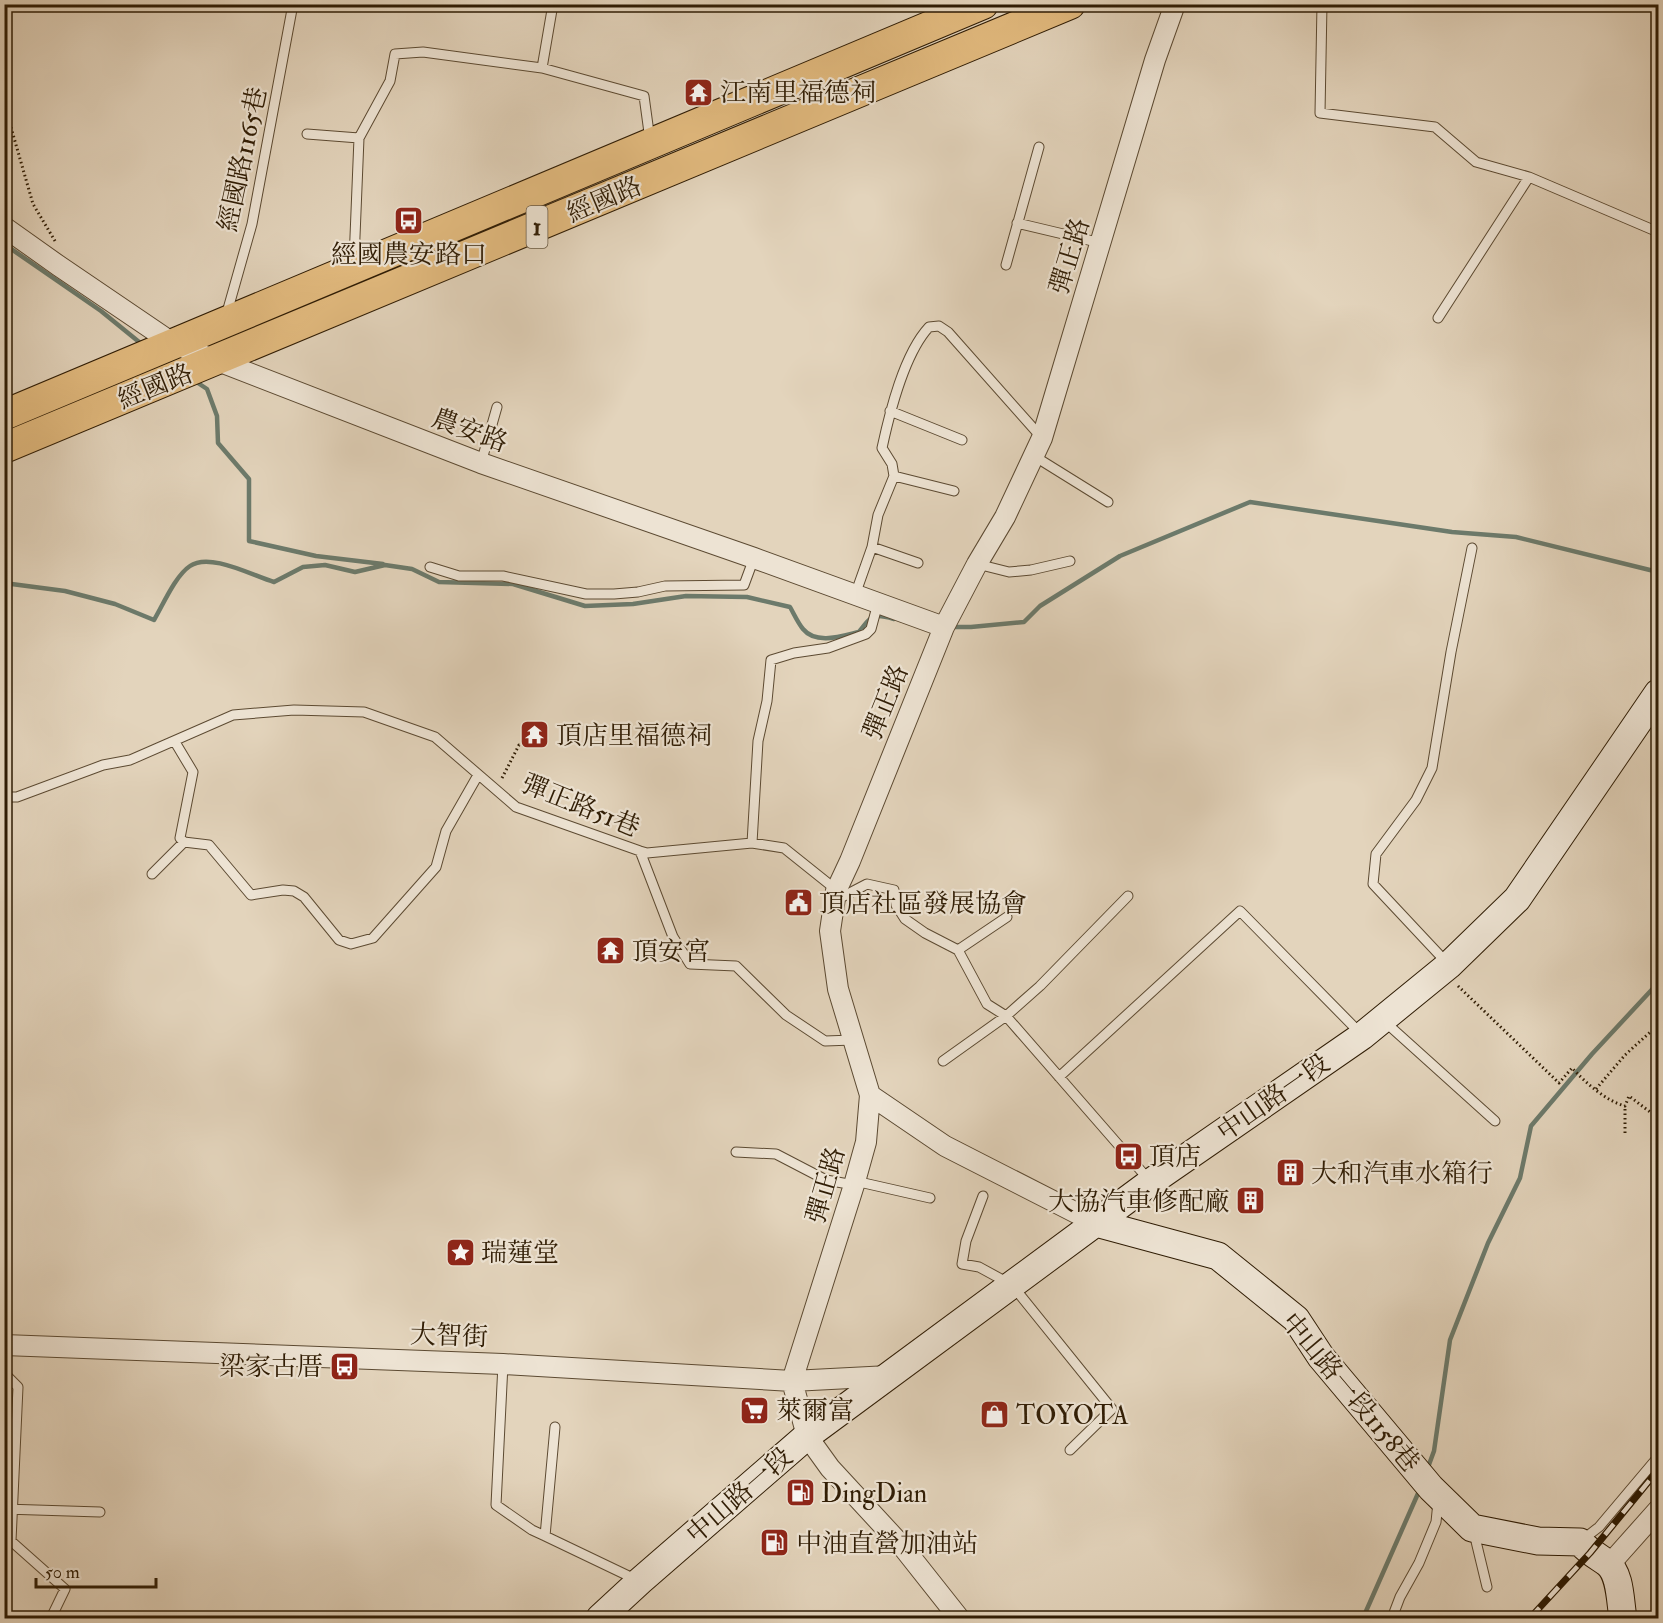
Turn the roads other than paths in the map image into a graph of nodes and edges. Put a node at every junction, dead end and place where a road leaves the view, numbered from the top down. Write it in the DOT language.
graph roads {
  1 [pos="293,4"];
  2 [pos="554,4"];
  3 [pos="983,4"];
  4 [pos="1070,4"];
  5 [pos="1175,4"];
  6 [pos="1322,4"];
  7 [pos="542,69"];
  8 [pos="307,134"];
  9 [pos="359,138"];
  10 [pos="651,143"];
  11 [pos="1039,147"];
  12 [pos="1529,177"];
  13 [pos="1017,223"];
  14 [pos="4,227"];
  15 [pos="1659,232"];
  16 [pos="1101,243"];
  17 [pos="1006,265"];
  18 [pos="353,268"];
  19 [pos="1438,318"];
  20 [pos="225,321"];
  21 [pos="174,344"];
  22 [pos="215,361"];
  23 [pos="497,406"];
  24 [pos="890,411"];
  25 [pos="4,415"];
  26 [pos="1042,438"];
  27 [pos="962,440"];
  28 [pos="4,448"];
  29 [pos="1034,456"];
  30 [pos="481,463"];
  31 [pos="894,476"];
  32 [pos="954,491"];
  33 [pos="1108,502"];
  34 [pos="872,547"];
  35 [pos="1472,548"];
  36 [pos="754,558"];
  37 [pos="1070,561"];
  38 [pos="918,563"];
  39 [pos="976,564"];
  40 [pos="430,567"];
  41 [pos="855,595"];
  42 [pos="878,603"];
  43 [pos="944,627"];
  44 [pos="1659,693"];
  45 [pos="175,742"];
  46 [pos="478,775"];
  47 [pos="4,797"];
  48 [pos="184,842"];
  49 [pos="752,843"];
  50 [pos="640,851"];
  51 [pos="152,874"];
  52 [pos="836,891"];
  53 [pos="1128,896"];
  54 [pos="1007,917"];
  55 [pos="958,950"];
  56 [pos="1445,968"];
  57 [pos="1006,1016"];
  58 [pos="1372,1027"];
  59 [pos="853,1040"];
  60 [pos="943,1061"];
  61 [pos="1059,1077"];
  62 [pos="870,1095"];
  63 [pos="1495,1121"];
  64 [pos="736,1152"];
  65 [pos="1151,1182"];
  66 [pos="854,1183"];
  67 [pos="983,1196"];
  68 [pos="930,1198"];
  69 [pos="1096,1223"];
  70 [pos="1012,1285"];
  71 [pos="4,1345"];
  72 [pos="502,1364"];
  73 [pos="4,1373"];
  74 [pos="891,1376"];
  75 [pos="792,1381"];
  76 [pos="555,1427"];
  77 [pos="807,1436"];
  78 [pos="1070,1450"];
  79 [pos="1659,1457"];
  80 [pos="1429,1485"];
  81 [pos="8,1510"];
  82 [pos="1659,1510"];
  83 [pos="100,1512"];
  84 [pos="1472,1528"];
  85 [pos="545,1536"];
  86 [pos="1580,1542"];
  87 [pos="1609,1565"];
  88 [pos="640,1581"];
  89 [pos="1486,1587"];
  90 [pos="51,1618"];
  91 [pos="600,1618"];
  92 [pos="959,1618"];
  93 [pos="1392,1618"];
  94 [pos="1623,1618"];
  1 -- 20 [label="lane, 經國路1165巷"];
  2 -- 7 [label="lane"];
  3 -- 10 [label="main road, 經國路 / 1"];
  4 -- 22 [label="main road, 經國路 / 1"];
  5 -- 16 [label="street, 彈正路"];
  6 -- 12 [label="lane"];
  7 -- 9 [label="lane"];
  7 -- 10 [label="lane"];
  8 -- 9 [label="lane"];
  9 -- 18 [label="lane"];
  10 -- 18 [label="main road, 經國路 / 1"];
  11 -- 13 [label="lane"];
  12 -- 15 [label="lane"];
  12 -- 19 [label="lane"];
  13 -- 16 [label="lane"];
  13 -- 17 [label="lane"];
  14 -- 21 [label="street, 農安路"];
  16 -- 26 [label="street, 彈正路"];
  18 -- 20 [label="main road, 經國路 / 1"];
  20 -- 21 [label="main road, 經國路 / 1"];
  21 -- 22 [label="street, 農安路"];
  21 -- 25 [label="main road, 經國路 / 1"];
  22 -- 28 [label="main road, 經國路 / 1"];
  22 -- 30 [label="street, 農安路"];
  23 -- 30 [label="lane"];
  24 -- 26 [label="lane"];
  24 -- 27 [label="lane"];
  24 -- 31 [label="lane"];
  26 -- 29 [label="street, 彈正路"];
  29 -- 33 [label="lane"];
  29 -- 39 [label="street, 彈正路"];
  30 -- 36 [label="street, 農安路"];
  31 -- 32 [label="lane"];
  31 -- 34 [label="lane"];
  34 -- 38 [label="lane"];
  34 -- 41 [label="lane"];
  35 -- 56 [label="lane"];
  36 -- 40 [label="lane"];
  36 -- 41 [label="street, 農安路"];
  37 -- 39 [label="lane"];
  39 -- 43 [label="street, 彈正路"];
  41 -- 42 [label="street, 農安路"];
  42 -- 43 [label="street, 農安路"];
  42 -- 49 [label="lane"];
  43 -- 52 [label="street, 彈正路"];
  44 -- 56 [label="street, 中山路一段"];
  45 -- 46 [label="lane, 彈正路51巷"];
  45 -- 47 [label="lane, 彈正路51巷"];
  45 -- 48 [label="lane"];
  46 -- 48 [label="lane"];
  46 -- 50 [label="lane, 彈正路51巷"];
  48 -- 51 [label="lane"];
  49 -- 50 [label="lane, 彈正路51巷"];
  49 -- 52 [label="lane, 彈正路51巷"];
  50 -- 59 [label="lane"];
  52 -- 55 [label="lane"];
  52 -- 59 [label="street, 彈正路"];
  53 -- 57 [label="lane"];
  54 -- 55 [label="lane"];
  55 -- 57 [label="lane"];
  56 -- 58 [label="street, 中山路一段"];
  57 -- 60 [label="lane"];
  57 -- 61 [label="lane"];
  58 -- 61 [label="lane"];
  58 -- 63 [label="lane"];
  58 -- 65 [label="street, 中山路一段"];
  59 -- 62 [label="street, 彈正路"];
  61 -- 65 [label="lane"];
  62 -- 66 [label="street, 彈正路"];
  62 -- 69 [label="street"];
  64 -- 66 [label="lane"];
  65 -- 69 [label="street, 中山路一段"];
  66 -- 68 [label="lane"];
  66 -- 75 [label="street, 彈正路"];
  67 -- 70 [label="lane"];
  69 -- 70 [label="street, 中山路一段"];
  69 -- 80 [label="street, 中山路一段1158巷"];
  70 -- 74 [label="street, 中山路一段"];
  70 -- 78 [label="lane"];
  71 -- 72 [label="street, 大智街"];
  72 -- 75 [label="street, 大智街"];
  72 -- 85 [label="lane"];
  73 -- 81 [label="lane"];
  74 -- 75 [label="street, 大智街"];
  74 -- 77 [label="street, 中山路一段"];
  75 -- 77 [label="street"];
  76 -- 85 [label="lane"];
  77 -- 88 [label="street, 中山路一段"];
  77 -- 92 [label="street"];
  79 -- 86 [label="lane"];
  80 -- 84 [label="street, 中山路一段1158巷"];
  80 -- 93 [label="lane, 中山路一段1158巷"];
  81 -- 83 [label="lane"];
  81 -- 90 [label="lane"];
  82 -- 87 [label="street"];
  84 -- 86 [label="street"];
  84 -- 89 [label="lane"];
  85 -- 88 [label="lane"];
  86 -- 87 [label="street"];
  87 -- 94 [label="street"];
  88 -- 91 [label="street, 中山路一段"];
}
